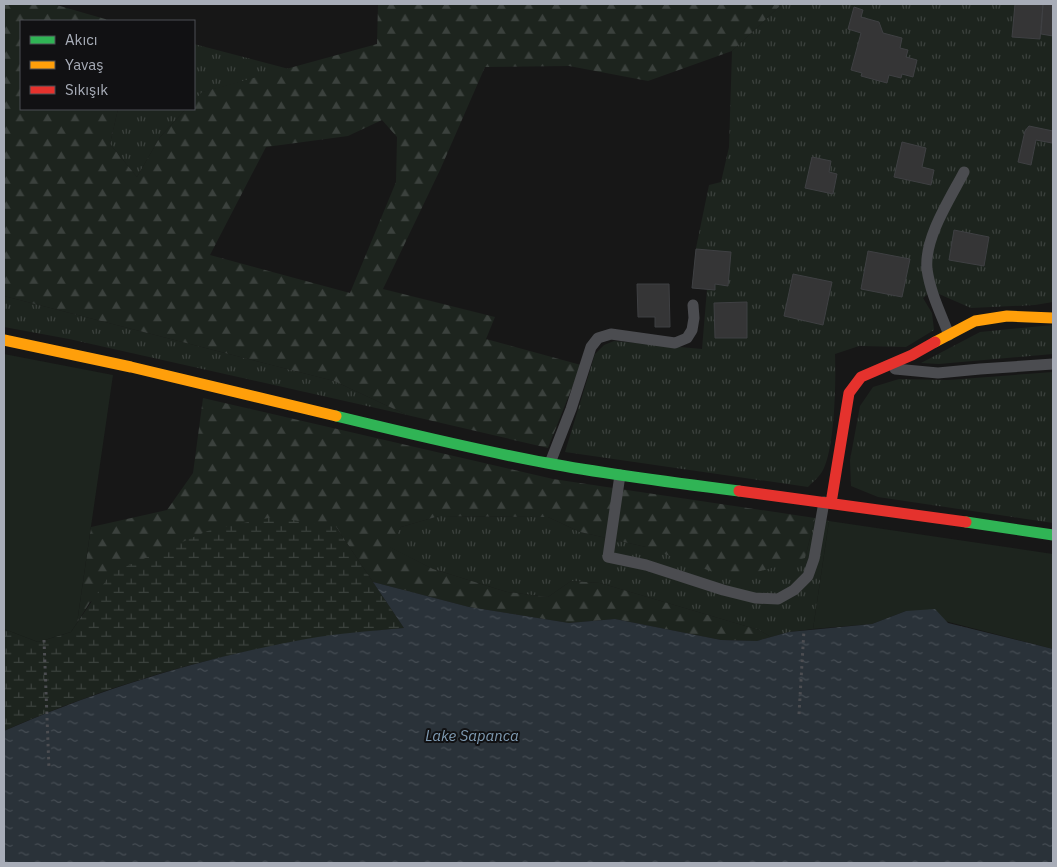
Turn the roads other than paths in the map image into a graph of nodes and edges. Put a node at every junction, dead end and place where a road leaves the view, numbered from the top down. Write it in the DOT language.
graph roads {
  1 [pos="964,172"];
  2 [pos="693,305"];
  3 [pos="1053,318"];
  4 [pos="949,335"];
  5 [pos="4,340"];
  6 [pos="1053,364"];
  7 [pos="881,368"];
  8 [pos="550,463"];
  9 [pos="620,475"];
  10 [pos="828,502"];
  11 [pos="1053,536"];
  1 -- 4 [label="lane"];
  2 -- 8 [label="lane"];
  3 -- 4 [label="street"];
  4 -- 7 [label="street"];
  5 -- 8 [label="street"];
  6 -- 7 [label="lane"];
  7 -- 10 [label="street"];
  8 -- 9 [label="street"];
  9 -- 10 [label="street"];
  9 -- 10 [label="lane"];
  10 -- 11 [label="street"];
}
